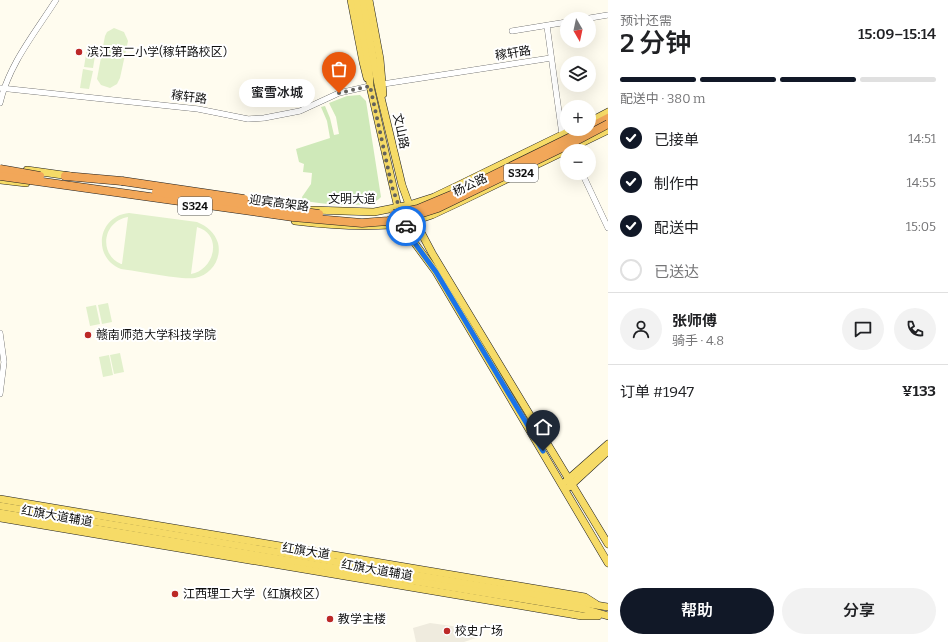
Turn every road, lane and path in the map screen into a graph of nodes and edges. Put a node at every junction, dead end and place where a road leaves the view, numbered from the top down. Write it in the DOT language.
graph roads {
  1 [pos="56,0"];
  2 [pos="351,0"];
  3 [pos="357,0"];
  4 [pos="363,0"];
  5 [pos="369,0"];
  6 [pos="608,15"];
  7 [pos="596,17"];
  8 [pos="560,23"];
  9 [pos="547,26"];
  10 [pos="512,31"];
  11 [pos="551,58"];
  12 [pos="371,60"];
  13 [pos="383,84"];
  14 [pos="370,86"];
  15 [pos="2,88"];
  16 [pos="383,100"];
  17 [pos="0,103"];
  18 [pos="608,112"];
  19 [pos="596,118"];
  20 [pos="608,118"];
  21 [pos="560,120"];
  22 [pos="596,124"];
  23 [pos="608,124"];
  24 [pos="608,130"];
  25 [pos="560,135"];
  26 [pos="572,136"];
  27 [pos="581,144"];
  28 [pos="560,155"];
  29 [pos="0,166"];
  30 [pos="0,169"];
  31 [pos="0,176"];
  32 [pos="65,176"];
  33 [pos="0,180"];
  34 [pos="585,180"];
  35 [pos="409,205"];
  36 [pos="398,208"];
  37 [pos="331,216"];
  38 [pos="415,220"];
  39 [pos="404,223"];
  40 [pos="390,225"];
  41 [pos="608,228"];
  42 [pos="0,333"];
  43 [pos="0,394"];
  44 [pos="608,444"];
  45 [pos="608,451"];
  46 [pos="570,482"];
  47 [pos="564,488"];
  48 [pos="0,499"];
  49 [pos="0,506"];
  50 [pos="0,513"];
  51 [pos="0,518"];
  52 [pos="608,544"];
  53 [pos="608,563"];
  54 [pos="608,602"];
  55 [pos="600,606"];
  56 [pos="608,607"];
  57 [pos="608,617"];
  1 -- 15 [label="street"];
  2 -- 14 [label="main road"];
  3 -- 12 [label="main road"];
  4 -- 12 [label="main road"];
  5 -- 13 [label="main road"];
  6 -- 7 [label="street"];
  8 -- 9 [label="street"];
  9 -- 10 [label="street"];
  9 -- 11 [label="street"];
  11 -- 13 [label="street, 稼轩路"];
  11 -- 21 [label="street"];
  12 -- 14 [label="main road, 文山路"];
  12 -- 16 [label="main road, 文山路"];
  13 -- 16 [label="main road"];
  14 -- 15 [label="street, 稼轩路"];
  14 -- 36 [label="main road, 文山路"];
  15 -- 17 [label="street"];
  16 -- 35 [label="main road, 文山路"];
  18 -- 19 [label="main road"];
  20 -- 22 [label="highway, 迎宾高架路"];
  23 -- 31 [label="highway, 迎宾高架路, bridge"];
  24 -- 27 [label="main road, 杨公路 / S324"];
  25 -- 35 [label="main road, 杨公路 / S324"];
  26 -- 37 [label="highway, 迎宾高架路, bridge"];
  28 -- 38 [label="main road, 杨公路 / S324"];
  29 -- 32 [label="main road, 文明大道 / S324"];
  30 -- 37 [label="highway, 迎宾高架路, bridge"];
  32 -- 36 [label="main road, 文明大道 / S324"];
  32 -- 37 [label="highway, bridge"];
  33 -- 40 [label="main road, S324"];
  34 -- 41 [label="street"];
  35 -- 36 [label="main road, 文明大道 / S324"];
  35 -- 38 [label="main road"];
  36 -- 39 [label="main road, 文山路"];
  38 -- 39 [label="main road, 杨公路 / S324"];
  38 -- 46 [label="main road"];
  39 -- 40 [label="highway, S324"];
  39 -- 47 [label="main road"];
  42 -- 43 [label="street"];
  44 -- 46 [label="main road"];
  45 -- 46 [label="main road"];
  46 -- 47 [label="main road"];
  46 -- 52 [label="main road"];
  47 -- 53 [label="main road"];
  48 -- 55 [label="main road, 红旗大道辅道"];
  49 -- 55 [label="main road, 红旗大道"];
  50 -- 57 [label="main road, 红旗大道"];
  51 -- 57 [label="main road, 红旗大道辅道"];
  54 -- 55 [label="main road"];
  55 -- 56 [label="main road, 红旗大道"];
}
